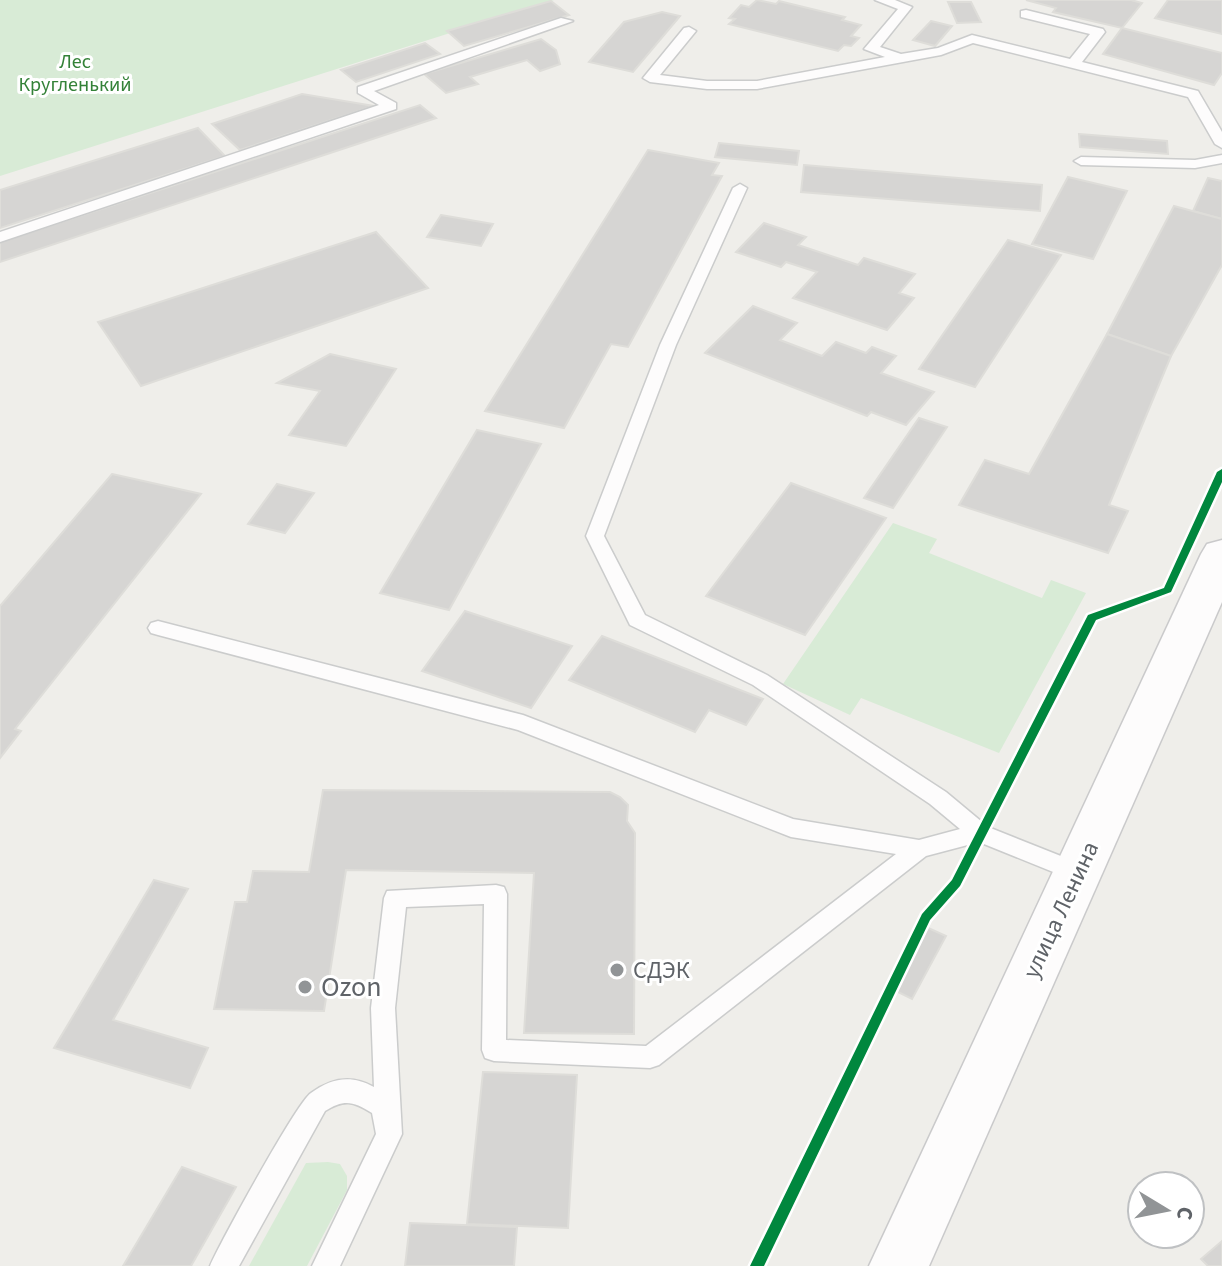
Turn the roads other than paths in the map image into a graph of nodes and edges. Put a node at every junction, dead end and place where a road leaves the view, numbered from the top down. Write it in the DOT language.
graph roads {
  1 [pos="881,0"];
  2 [pos="1026,14"];
  3 [pos="566,21"];
  4 [pos="689,31"];
  5 [pos="899,57"];
  6 [pos="1075,62"];
  7 [pos="1222,144"];
  8 [pos="1222,159"];
  9 [pos="1081,161"];
  10 [pos="740,188"];
  11 [pos="0,237"];
  12 [pos="1222,554"];
  13 [pos="158,628"];
  14 [pos="980,833"];
  15 [pos="919,849"];
  16 [pos="1078,873"];
  17 [pos="389,1134"];
  18 [pos="224,1266"];
  19 [pos="326,1266"];
  20 [pos="899,1266"];
  1 -- 5 [label="lane"];
  2 -- 6 [label="lane"];
  3 -- 11 [label="lane"];
  4 -- 5 [label="lane"];
  5 -- 6 [label="lane"];
  6 -- 7 [label="lane"];
  8 -- 9 [label="lane"];
  10 -- 14 [label="lane"];
  12 -- 16 [label="main road, улица Ленина"];
  13 -- 15 [label="lane"];
  14 -- 15 [label="lane"];
  14 -- 16 [label="lane"];
  15 -- 17 [label="lane"];
  16 -- 20 [label="main road, улица Ленина"];
  17 -- 18 [label="lane"];
  17 -- 19 [label="lane"];
}
